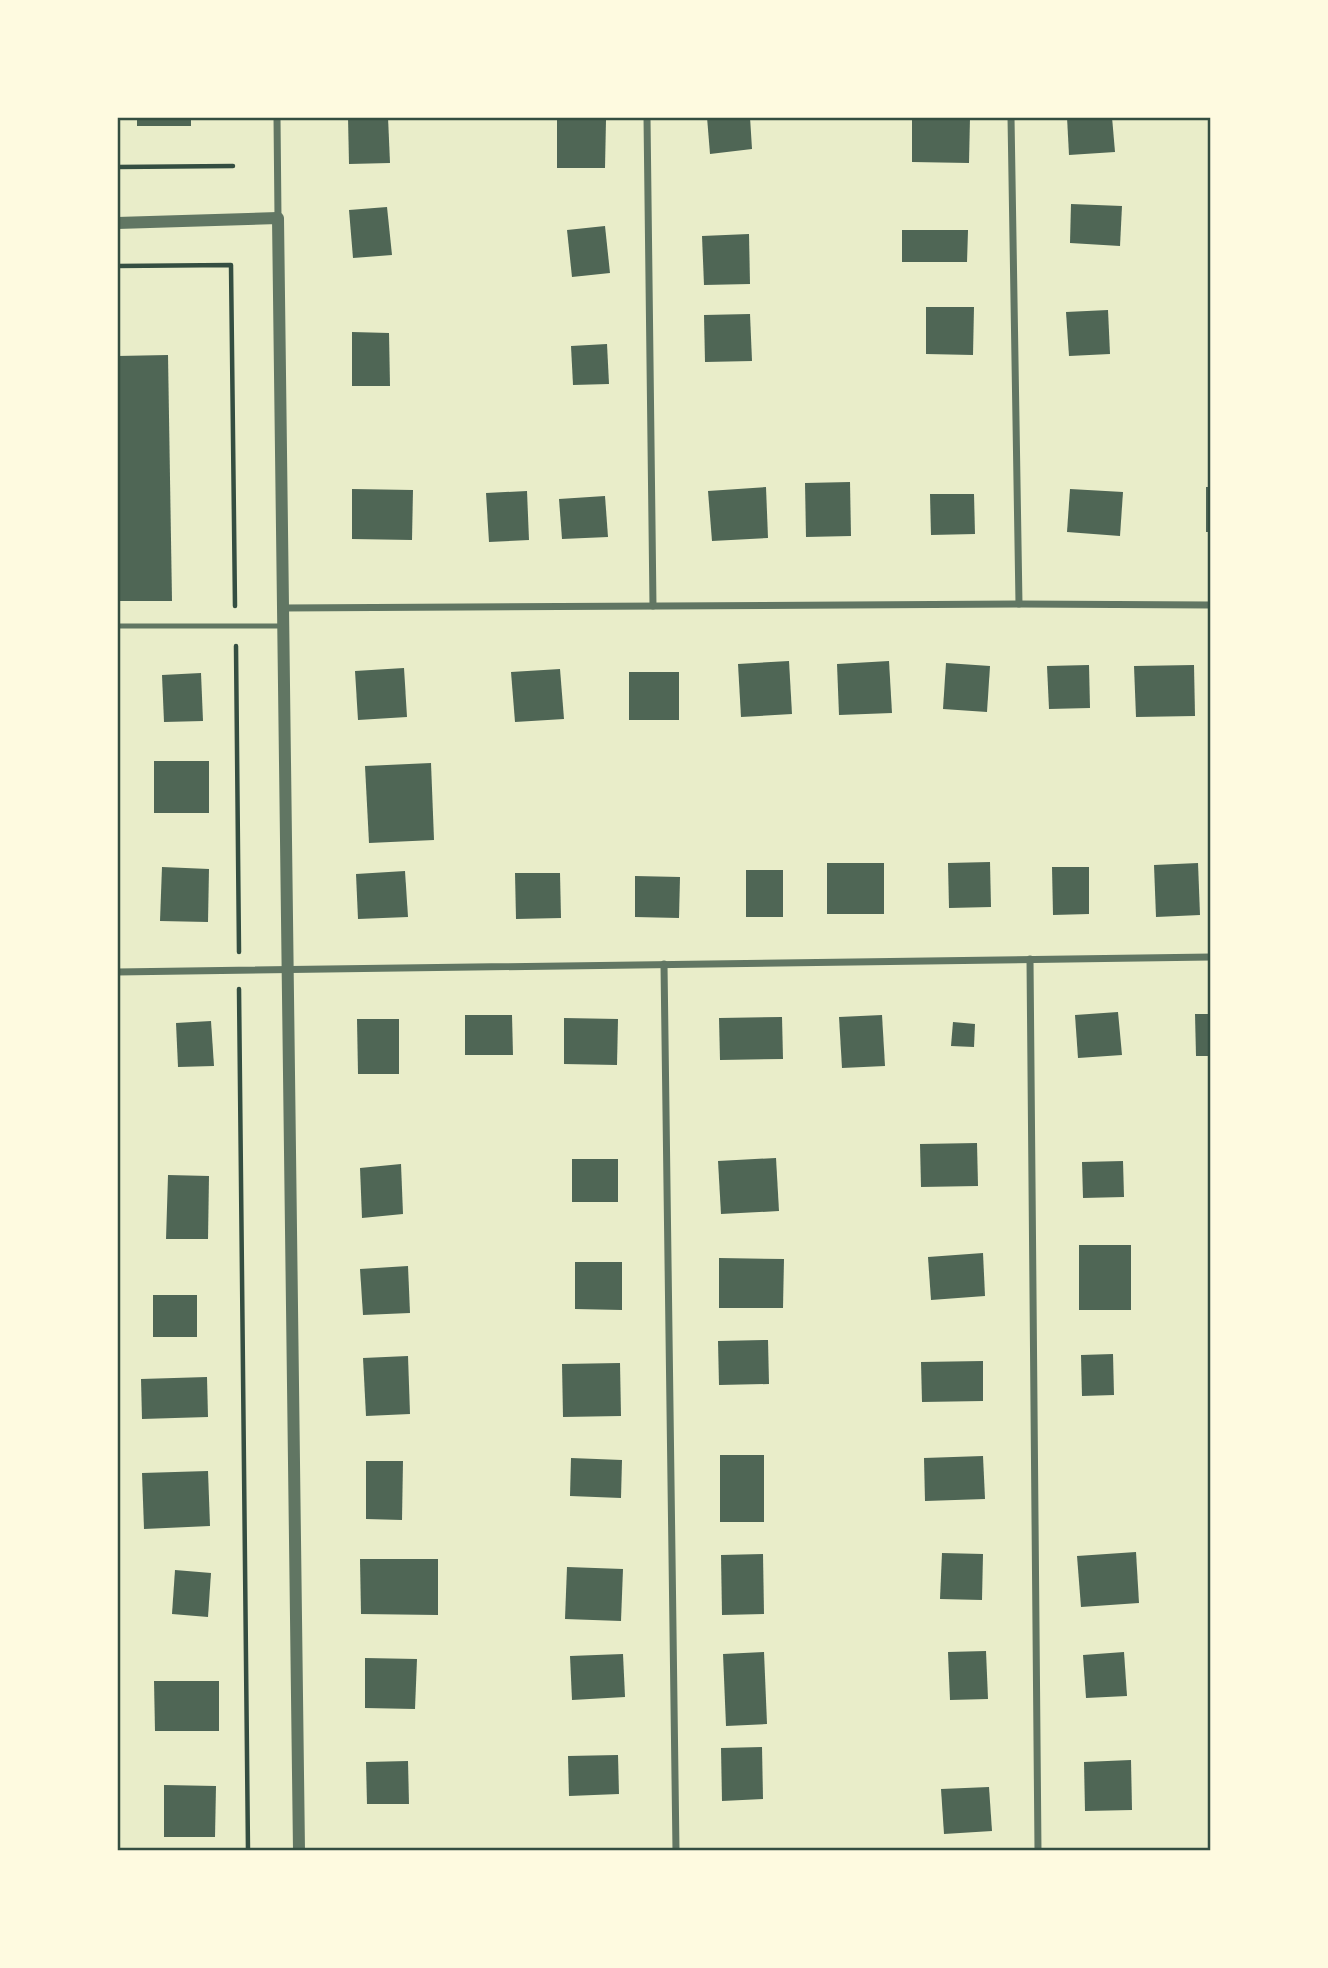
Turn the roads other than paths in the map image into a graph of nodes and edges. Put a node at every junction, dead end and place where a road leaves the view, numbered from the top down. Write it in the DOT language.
graph roads {
  1 [pos="277,117"];
  2 [pos="647,117"];
  3 [pos="1011,117"];
  4 [pos="278,218"];
  5 [pos="117,223"];
  6 [pos="1019,604"];
  7 [pos="1211,605"];
  8 [pos="653,606"];
  9 [pos="282,608"];
  10 [pos="117,626"];
  11 [pos="282,626"];
  12 [pos="1211,957"];
  13 [pos="1030,959"];
  14 [pos="664,964"];
  15 [pos="286,970"];
  16 [pos="117,972"];
  17 [pos="299,1851"];
  18 [pos="676,1851"];
  19 [pos="1038,1851"];
  1 -- 4 [label="street"];
  2 -- 8 [label="street"];
  3 -- 6 [label="street"];
  4 -- 5 [label="street"];
  4 -- 9 [label="street"];
  6 -- 7 [label="street"];
  6 -- 8 [label="street"];
  8 -- 9 [label="street"];
  9 -- 11 [label="street"];
  10 -- 11 [label="lane"];
  11 -- 15 [label="street"];
  12 -- 13 [label="street"];
  13 -- 14 [label="street"];
  13 -- 19 [label="street"];
  14 -- 15 [label="street"];
  14 -- 18 [label="street"];
  15 -- 16 [label="street"];
  15 -- 17 [label="street"];
}
